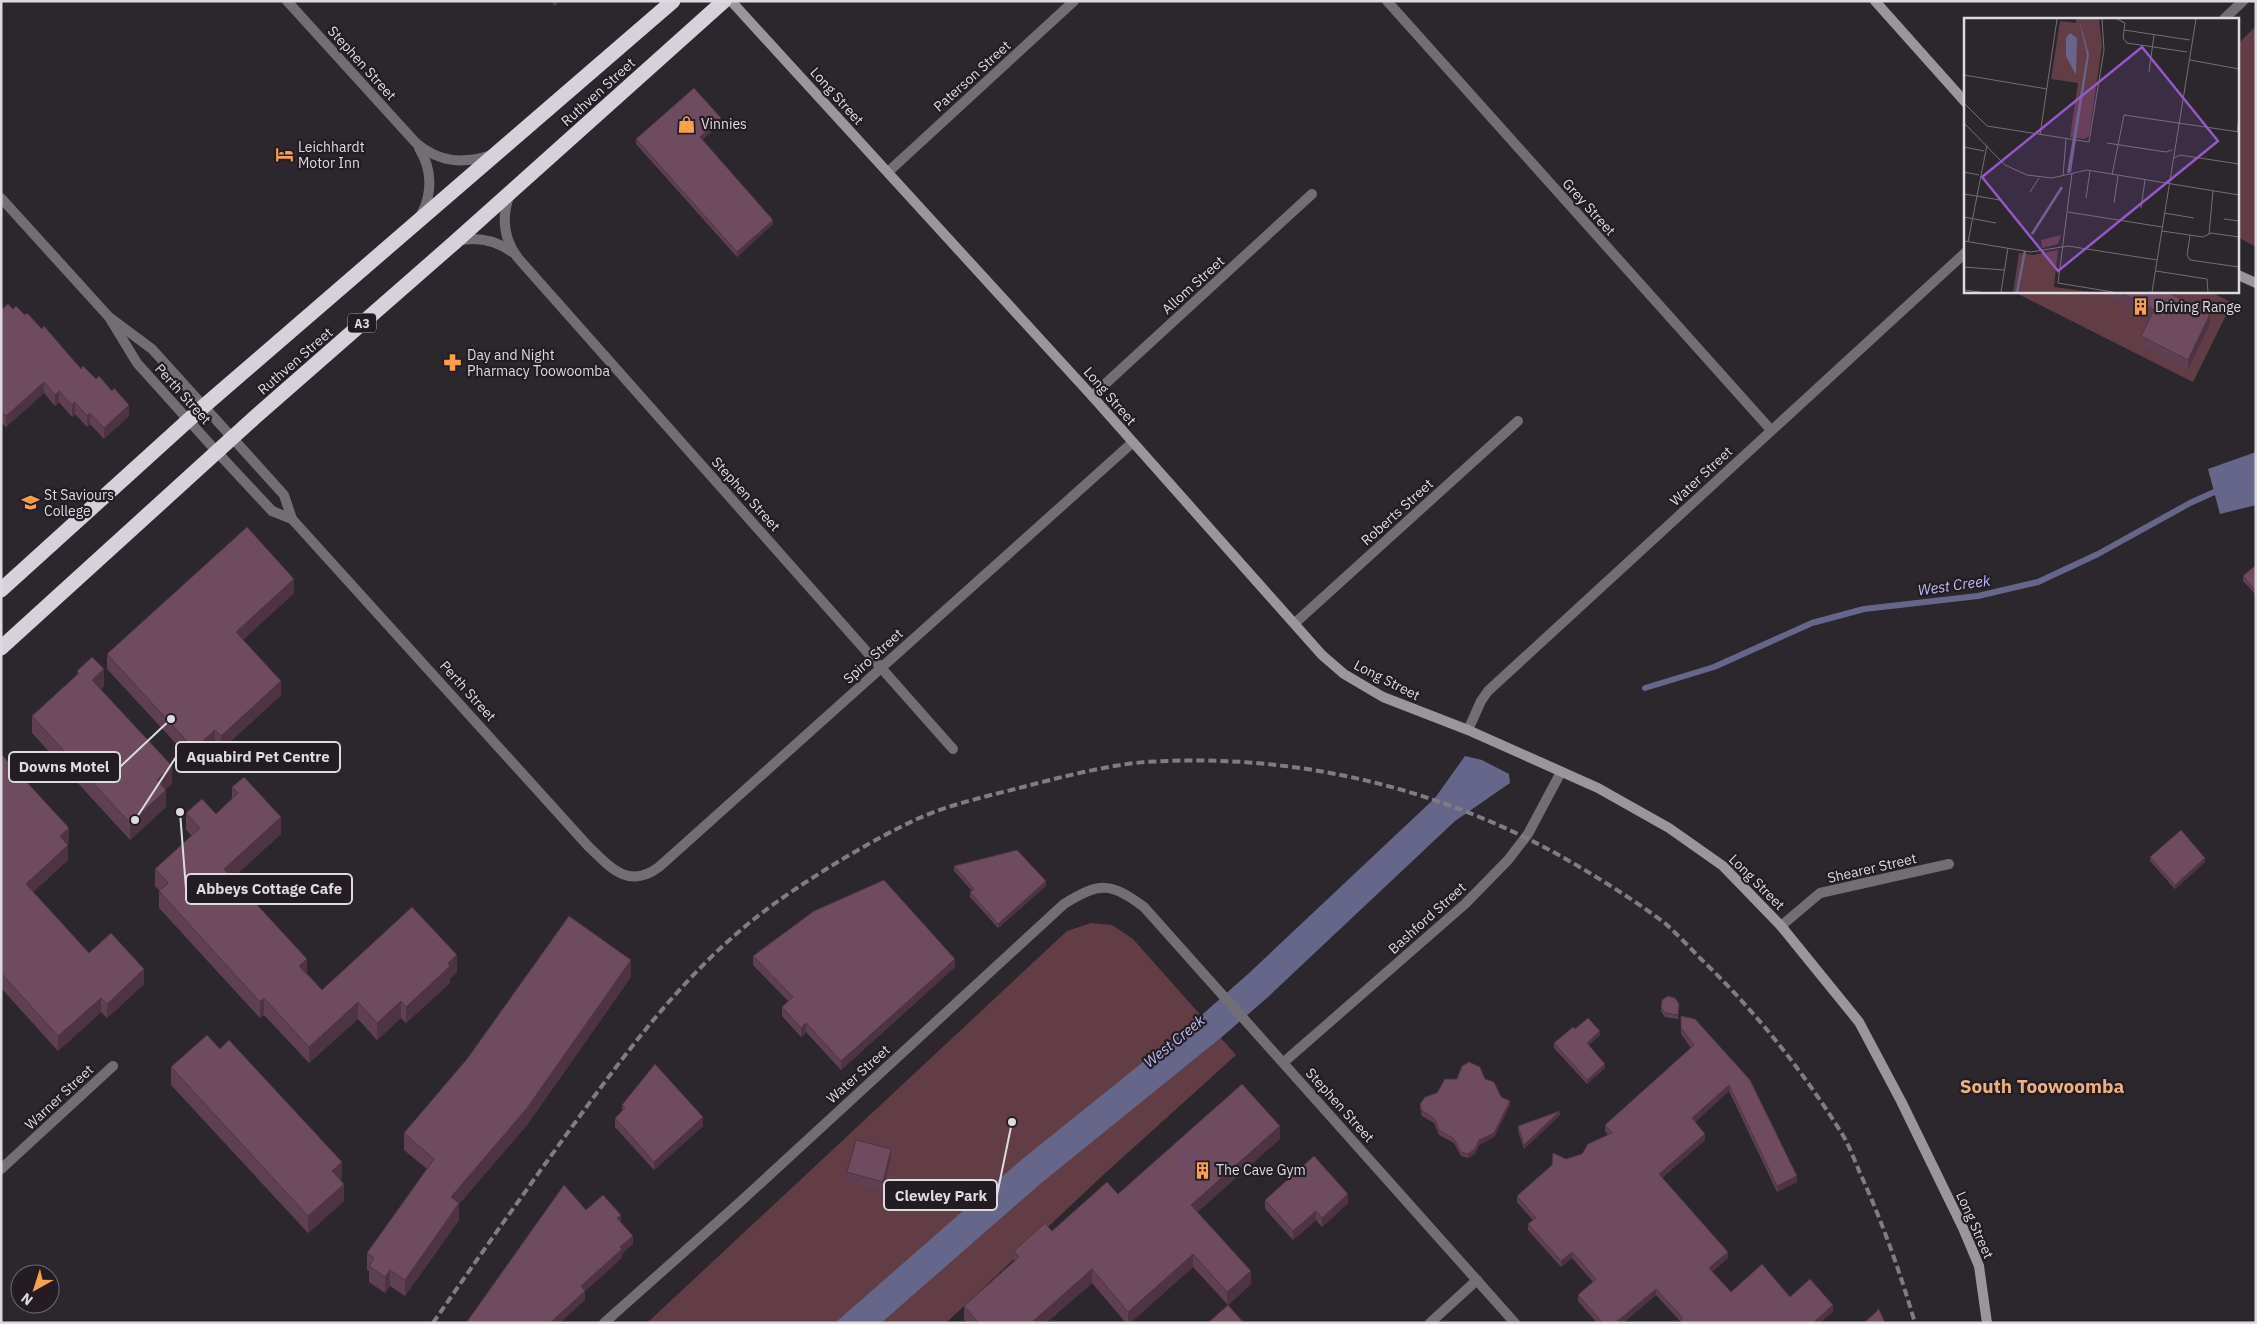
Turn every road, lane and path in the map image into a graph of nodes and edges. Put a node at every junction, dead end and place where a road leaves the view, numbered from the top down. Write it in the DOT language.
graph roads {
  1 [pos="287,1"];
  2 [pos="673,1"];
  3 [pos="724,1"];
  4 [pos="731,1"];
  5 [pos="1074,1"];
  6 [pos="1386,1"];
  7 [pos="1875,1"];
  8 [pos="2243,1"];
  9 [pos="2225,18"];
  10 [pos="1964,101"];
  11 [pos="416,143"];
  12 [pos="497,153"];
  13 [pos="888,172"];
  14 [pos="511,192"];
  15 [pos="1312,194"];
  16 [pos="1,198"];
  17 [pos="416,223"];
  18 [pos="455,242"];
  19 [pos="1964,254"];
  20 [pos="518,258"];
  21 [pos="2240,276"];
  22 [pos="2256,284"];
  23 [pos="109,317"];
  24 [pos="1092,396"];
  25 [pos="204,406"];
  26 [pos="188,420"];
  27 [pos="1518,421"];
  28 [pos="1771,430"];
  29 [pos="232,437"];
  30 [pos="1132,443"];
  31 [pos="217,452"];
  32 [pos="292,518"];
  33 [pos="1,590"];
  34 [pos="1295,624"];
  35 [pos="1,648"];
  36 [pos="881,667"];
  37 [pos="1468,730"];
  38 [pos="953,748"];
  39 [pos="1562,772"];
  40 [pos="1949,864"];
  41 [pos="627,876"];
  42 [pos="1144,907"];
  43 [pos="1781,926"];
  44 [pos="1284,1062"];
  45 [pos="113,1066"];
  46 [pos="1,1169"];
  47 [pos="1477,1280"];
  48 [pos="604,1323"];
  49 [pos="1430,1323"];
  50 [pos="1515,1323"];
  51 [pos="1987,1323"];
  1 -- 11 [label="street, Stephen Street"];
  2 -- 12 [label="highway, Ruthven Street"];
  3 -- 14 [label="highway, Ruthven Street / A3"];
  4 -- 13 [label="street, Long Street"];
  5 -- 13 [label="street, Paterson Street"];
  6 -- 28 [label="street, Grey Street"];
  7 -- 10 [label="street"];
  8 -- 9 [label="street"];
  11 -- 12 [label="street, Stephen Street"];
  11 -- 17 [label="street, Stephen Street"];
  12 -- 17 [label="highway, Ruthven Street"];
  13 -- 24 [label="street, Long Street"];
  14 -- 18 [label="highway, Ruthven Street / A3"];
  14 -- 20 [label="street, Stephen Street"];
  15 -- 24 [label="street, Allom Street"];
  16 -- 23 [label="street, Perth Street"];
  17 -- 25 [label="highway, Ruthven Street"];
  18 -- 20 [label="street, Stephen Street"];
  18 -- 29 [label="highway, Ruthven Street / A3"];
  19 -- 28 [label="street, Water Street"];
  20 -- 36 [label="street, Stephen Street"];
  21 -- 22 [label="street"];
  23 -- 25 [label="street, Perth Street"];
  23 -- 26 [label="street, Perth Street"];
  24 -- 30 [label="street, Long Street"];
  25 -- 26 [label="highway, Ruthven Street"];
  25 -- 29 [label="street, Perth Street"];
  26 -- 31 [label="street, Perth Street"];
  26 -- 33 [label="highway, Ruthven Street"];
  27 -- 34 [label="street, Roberts Street"];
  28 -- 37 [label="street, Water Street"];
  29 -- 31 [label="highway, Ruthven Street / A3"];
  29 -- 32 [label="street, Perth Street"];
  30 -- 34 [label="street, Long Street"];
  30 -- 36 [label="street, Spiro Street"];
  31 -- 32 [label="street, Perth Street"];
  31 -- 35 [label="highway, Ruthven Street / A3"];
  32 -- 41 [label="street, Perth Street"];
  34 -- 37 [label="street, Long Street"];
  36 -- 38 [label="street, Stephen Street"];
  36 -- 41 [label="street, Spiro Street"];
  37 -- 39 [label="street, Long Street"];
  39 -- 43 [label="street, Long Street"];
  39 -- 44 [label="street, Bashford Street"];
  40 -- 43 [label="street, Shearer Street"];
  42 -- 44 [label="street, Stephen Street"];
  42 -- 48 [label="street, Water Street"];
  43 -- 51 [label="street, Long Street"];
  44 -- 47 [label="street, Stephen Street"];
  45 -- 46 [label="street, Warner Street"];
  47 -- 49 [label="street"];
  47 -- 50 [label="street, Stephen Street"];
}
